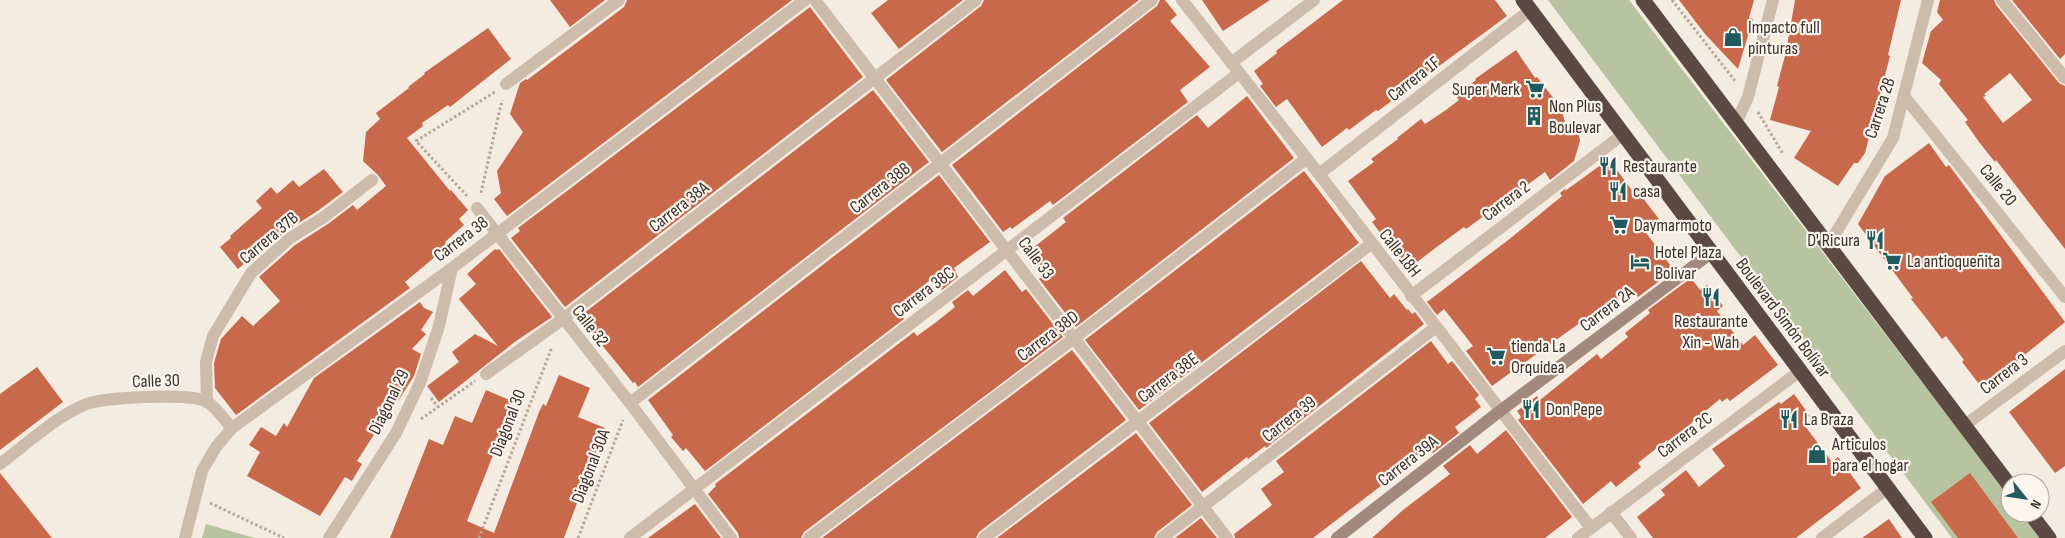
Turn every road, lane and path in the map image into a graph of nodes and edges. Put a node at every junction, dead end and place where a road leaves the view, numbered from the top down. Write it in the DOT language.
graph roads {
  1 [pos="620,0"];
  2 [pos="805,0"];
  3 [pos="815,0"];
  4 [pos="976,0"];
  5 [pos="1152,0"];
  6 [pos="1182,0"];
  7 [pos="1314,0"];
  8 [pos="1643,0"];
  9 [pos="1772,0"];
  10 [pos="1928,0"];
  11 [pos="2002,0"];
  12 [pos="1527,4"];
  13 [pos="1235,68"];
  14 [pos="876,78"];
  15 [pos="2065,78"];
  16 [pos="506,84"];
  17 [pos="1904,96"];
  18 [pos="1736,123"];
  19 [pos="1622,135"];
  20 [pos="1306,159"];
  21 [pos="940,163"];
  22 [pos="1319,174"];
  23 [pos="372,180"];
  24 [pos="477,208"];
  25 [pos="497,234"];
  26 [pos="1371,244"];
  27 [pos="1829,244"];
  28 [pos="1008,250"];
  29 [pos="1711,253"];
  30 [pos="452,268"];
  31 [pos="1411,296"];
  32 [pos="2065,296"];
  33 [pos="563,319"];
  34 [pos="1436,327"];
  35 [pos="1073,338"];
  36 [pos="552,346"];
  37 [pos="2065,351"];
  38 [pos="1800,371"];
  39 [pos="486,374"];
  40 [pos="207,401"];
  41 [pos="630,403"];
  42 [pos="1500,411"];
  43 [pos="1139,422"];
  44 [pos="1965,425"];
  45 [pos="232,428"];
  46 [pos="396,433"];
  47 [pos="0,464"];
  48 [pos="2000,473"];
  49 [pos="1888,488"];
  50 [pos="694,490"];
  51 [pos="196,496"];
  52 [pos="1203,508"];
  53 [pos="1611,512"];
  54 [pos="2038,523"];
  55 [pos="1591,528"];
  56 [pos="185,538"];
  57 [pos="284,538"];
  58 [pos="329,538"];
  59 [pos="479,538"];
  60 [pos="578,538"];
  61 [pos="630,538"];
  62 [pos="731,538"];
  63 [pos="809,538"];
  64 [pos="984,538"];
  65 [pos="1162,538"];
  66 [pos="1227,538"];
  67 [pos="1337,538"];
  68 [pos="1578,538"];
  69 [pos="1631,538"];
  70 [pos="1822,538"];
  71 [pos="1925,538"];
  72 [pos="2049,538"];
  1 -- 16 [label="street"];
  2 -- 25 [label="street, Carrera 38"];
  3 -- 14 [label="street, Calle 33"];
  4 -- 14 [label="street, Carrera 38A"];
  5 -- 21 [label="street, Carrera 38B"];
  6 -- 13 [label="street, Calle 18H"];
  7 -- 13 [label="street, Carrera 38C"];
  8 -- 18 [label="highway"];
  9 -- 18 [label="street"];
  10 -- 17 [label="street, Carrera 2B"];
  11 -- 15 [label="street"];
  12 -- 19 [label="highway, Boulevard Simón Bolívar"];
  12 -- 22 [label="street, Carrera 1F"];
  13 -- 20 [label="street, Calle 18H"];
  13 -- 28 [label="street, Carrera 38C"];
  14 -- 21 [label="street, Calle 33"];
  14 -- 33 [label="street, Carrera 38A"];
  16 -- 24 [label="path"];
  16 -- 24 [label="path"];
  17 -- 27 [label="street, Carrera 2B"];
  17 -- 32 [label="street, Calle 20"];
  18 -- 27 [label="highway"];
  19 -- 29 [label="highway, Boulevard Simón Bolívar"];
  19 -- 31 [label="street, Carrera 2"];
  20 -- 22 [label="street, Calle 18H"];
  20 -- 35 [label="street, Carrera 38D"];
  21 -- 28 [label="street, Calle 33"];
  21 -- 41 [label="street, Carrera 38B"];
  22 -- 26 [label="street, Calle 18H"];
  23 -- 40 [label="street, Carrera 37B"];
  24 -- 25 [label="street, Calle 32"];
  25 -- 30 [label="street, Carrera 38"];
  25 -- 33 [label="street, Calle 32"];
  26 -- 31 [label="street, Calle 18H"];
  26 -- 43 [label="street, Carrera 38E"];
  27 -- 44 [label="highway"];
  28 -- 35 [label="street, Calle 33"];
  28 -- 50 [label="street, Carrera 38C"];
  29 -- 38 [label="highway, Boulevard Simón Bolívar"];
  29 -- 42 [label="street, Carrera 2A"];
  30 -- 45 [label="street, Carrera 38"];
  30 -- 46 [label="street, Diagonal 29"];
  31 -- 34 [label="street, Calle 18H"];
  33 -- 39 [label="street, Carrera 38A"];
  33 -- 41 [label="street, Calle 32"];
  34 -- 42 [label="street, Calle 18H"];
  34 -- 52 [label="street, Carrera 39"];
  35 -- 43 [label="street, Calle 33"];
  35 -- 63 [label="street, Carrera 38D"];
  36 -- 59 [label="path, Diagonal 30"];
  37 -- 44 [label="street, Carrera 3"];
  38 -- 49 [label="highway, Boulevard Simón Bolívar"];
  38 -- 53 [label="street, Carrera 2C"];
  39 -- 46 [label="path"];
  40 -- 45 [label="street"];
  40 -- 47 [label="street, Calle 30"];
  41 -- 50 [label="street, Calle 32"];
  41 -- 60 [label="path, Diagonal 30A"];
  42 -- 55 [label="street, Calle 18H"];
  42 -- 67 [label="street, Carrera 39A"];
  43 -- 52 [label="street, Calle 33"];
  43 -- 64 [label="street, Carrera 38E"];
  44 -- 48 [label="highway"];
  45 -- 51 [label="street, Carrera 38"];
  46 -- 58 [label="street, Diagonal 29"];
  49 -- 70 [label="street"];
  49 -- 71 [label="highway, Boulevard Simón Bolívar"];
  50 -- 61 [label="street, Carrera 38C"];
  50 -- 62 [label="street, Calle 32"];
  51 -- 56 [label="street, Carrera 38"];
  51 -- 57 [label="path"];
  52 -- 65 [label="street, Carrera 39"];
  52 -- 66 [label="street, Calle 33"];
  53 -- 55 [label="street, Carrera 2C"];
  53 -- 69 [label="street"];
  54 -- 72 [label="highway"];
  55 -- 68 [label="street, Carrera 2C"];
}
